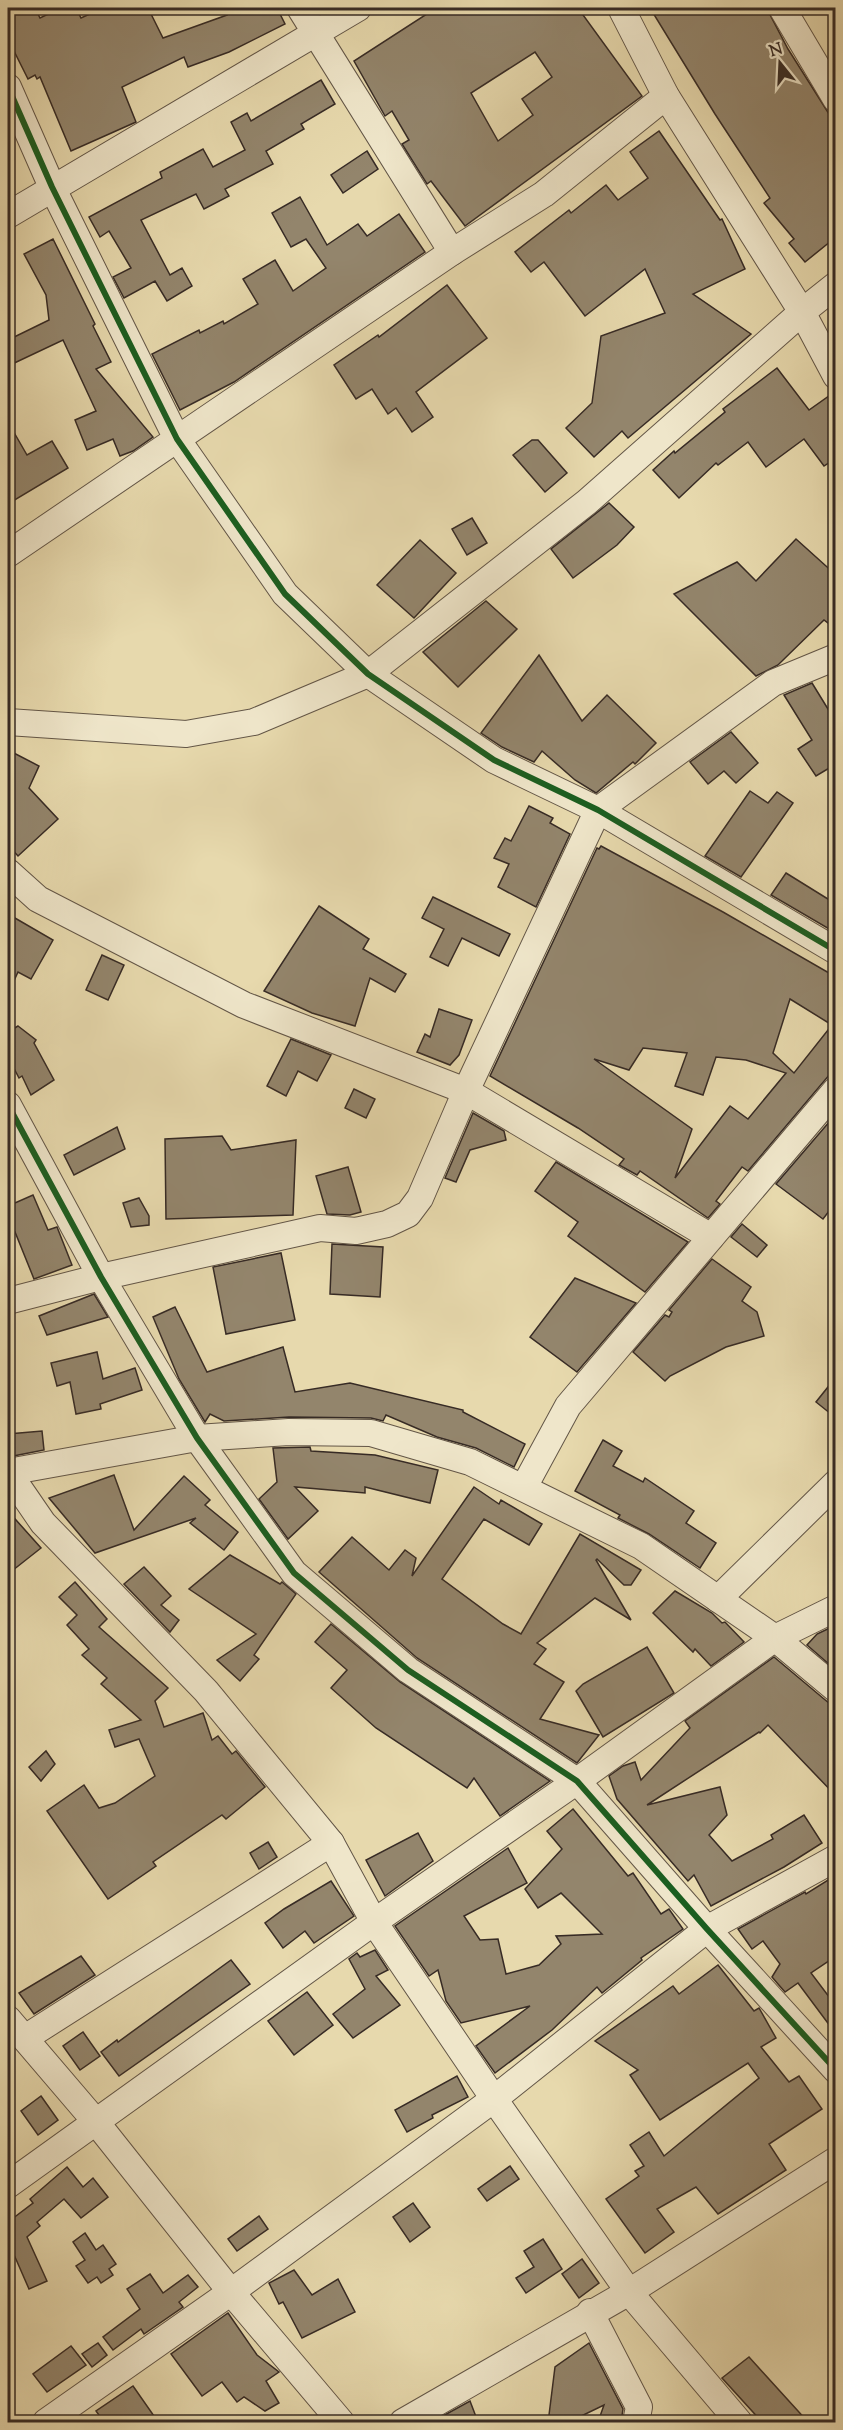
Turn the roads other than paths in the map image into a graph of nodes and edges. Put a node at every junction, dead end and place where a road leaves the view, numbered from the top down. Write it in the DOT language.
graph roads {
  1 [pos="300,8"];
  2 [pos="358,8"];
  3 [pos="621,8"];
  4 [pos="782,8"];
  5 [pos="315,33"];
  6 [pos="8,87"];
  7 [pos="666,96"];
  8 [pos="836,99"];
  9 [pos="52,187"];
  10 [pos="8,215"];
  11 [pos="452,252"];
  12 [pos="836,285"];
  13 [pos="802,312"];
  14 [pos="836,376"];
  15 [pos="177,439"];
  16 [pos="8,554"];
  17 [pos="836,657"];
  18 [pos="368,674"];
  19 [pos="8,722"];
  20 [pos="598,810"];
  21 [pos="8,872"];
  22 [pos="836,951"];
  23 [pos="836,1090"];
  24 [pos="466,1091"];
  25 [pos="8,1105"];
  26 [pos="711,1237"];
  27 [pos="101,1277"];
  28 [pos="8,1301"];
  29 [pos="197,1438"];
  30 [pos="8,1472"];
  31 [pos="836,1483"];
  32 [pos="524,1487"];
  33 [pos="718,1599"];
  34 [pos="836,1608"];
  35 [pos="775,1638"];
  36 [pos="836,1689"];
  37 [pos="578,1781"];
  38 [pos="331,1843"];
  39 [pos="836,1858"];
  40 [pos="374,1922"];
  41 [pos="707,1929"];
  42 [pos="8,2019"];
  43 [pos="25,2038"];
  44 [pos="836,2070"];
  45 [pos="494,2099"];
  46 [pos="96,2122"];
  47 [pos="836,2160"];
  48 [pos="8,2186"];
  49 [pos="231,2292"];
  50 [pos="629,2292"];
  51 [pos="590,2312"];
  52 [pos="46,2422"];
  53 [pos="341,2422"];
  54 [pos="403,2422"];
  55 [pos="636,2422"];
  56 [pos="739,2422"];
  1 -- 5 [label="street"];
  2 -- 5 [label="street"];
  3 -- 7 [label="street"];
  4 -- 8 [label="street"];
  5 -- 9 [label="street"];
  5 -- 11 [label="street"];
  6 -- 9 [label="street"];
  7 -- 11 [label="street"];
  7 -- 13 [label="street"];
  9 -- 10 [label="street"];
  9 -- 15 [label="street"];
  11 -- 15 [label="street"];
  12 -- 13 [label="street"];
  13 -- 14 [label="street"];
  13 -- 18 [label="street"];
  15 -- 16 [label="street"];
  15 -- 18 [label="street"];
  17 -- 20 [label="street"];
  18 -- 19 [label="street"];
  18 -- 20 [label="street"];
  20 -- 22 [label="street"];
  20 -- 24 [label="street"];
  21 -- 24 [label="street"];
  23 -- 26 [label="street"];
  24 -- 26 [label="street"];
  24 -- 27 [label="street"];
  25 -- 27 [label="street"];
  26 -- 32 [label="street"];
  27 -- 28 [label="street"];
  27 -- 29 [label="street"];
  29 -- 30 [label="street"];
  29 -- 32 [label="street"];
  29 -- 37 [label="street"];
  30 -- 38 [label="street"];
  31 -- 33 [label="street"];
  32 -- 33 [label="street"];
  33 -- 35 [label="street"];
  34 -- 35 [label="street"];
  35 -- 36 [label="street"];
  35 -- 37 [label="street"];
  37 -- 40 [label="street"];
  37 -- 41 [label="street"];
  38 -- 40 [label="street"];
  38 -- 43 [label="street"];
  39 -- 41 [label="street"];
  40 -- 45 [label="street"];
  40 -- 46 [label="street"];
  41 -- 44 [label="street"];
  41 -- 45 [label="street"];
  42 -- 43 [label="street"];
  43 -- 46 [label="street"];
  45 -- 49 [label="street"];
  45 -- 50 [label="street"];
  46 -- 48 [label="street"];
  46 -- 49 [label="street"];
  47 -- 50 [label="street"];
  49 -- 52 [label="street"];
  49 -- 53 [label="street"];
  50 -- 51 [label="street"];
  50 -- 56 [label="street"];
  51 -- 54 [label="street"];
  51 -- 55 [label="street"];
}
